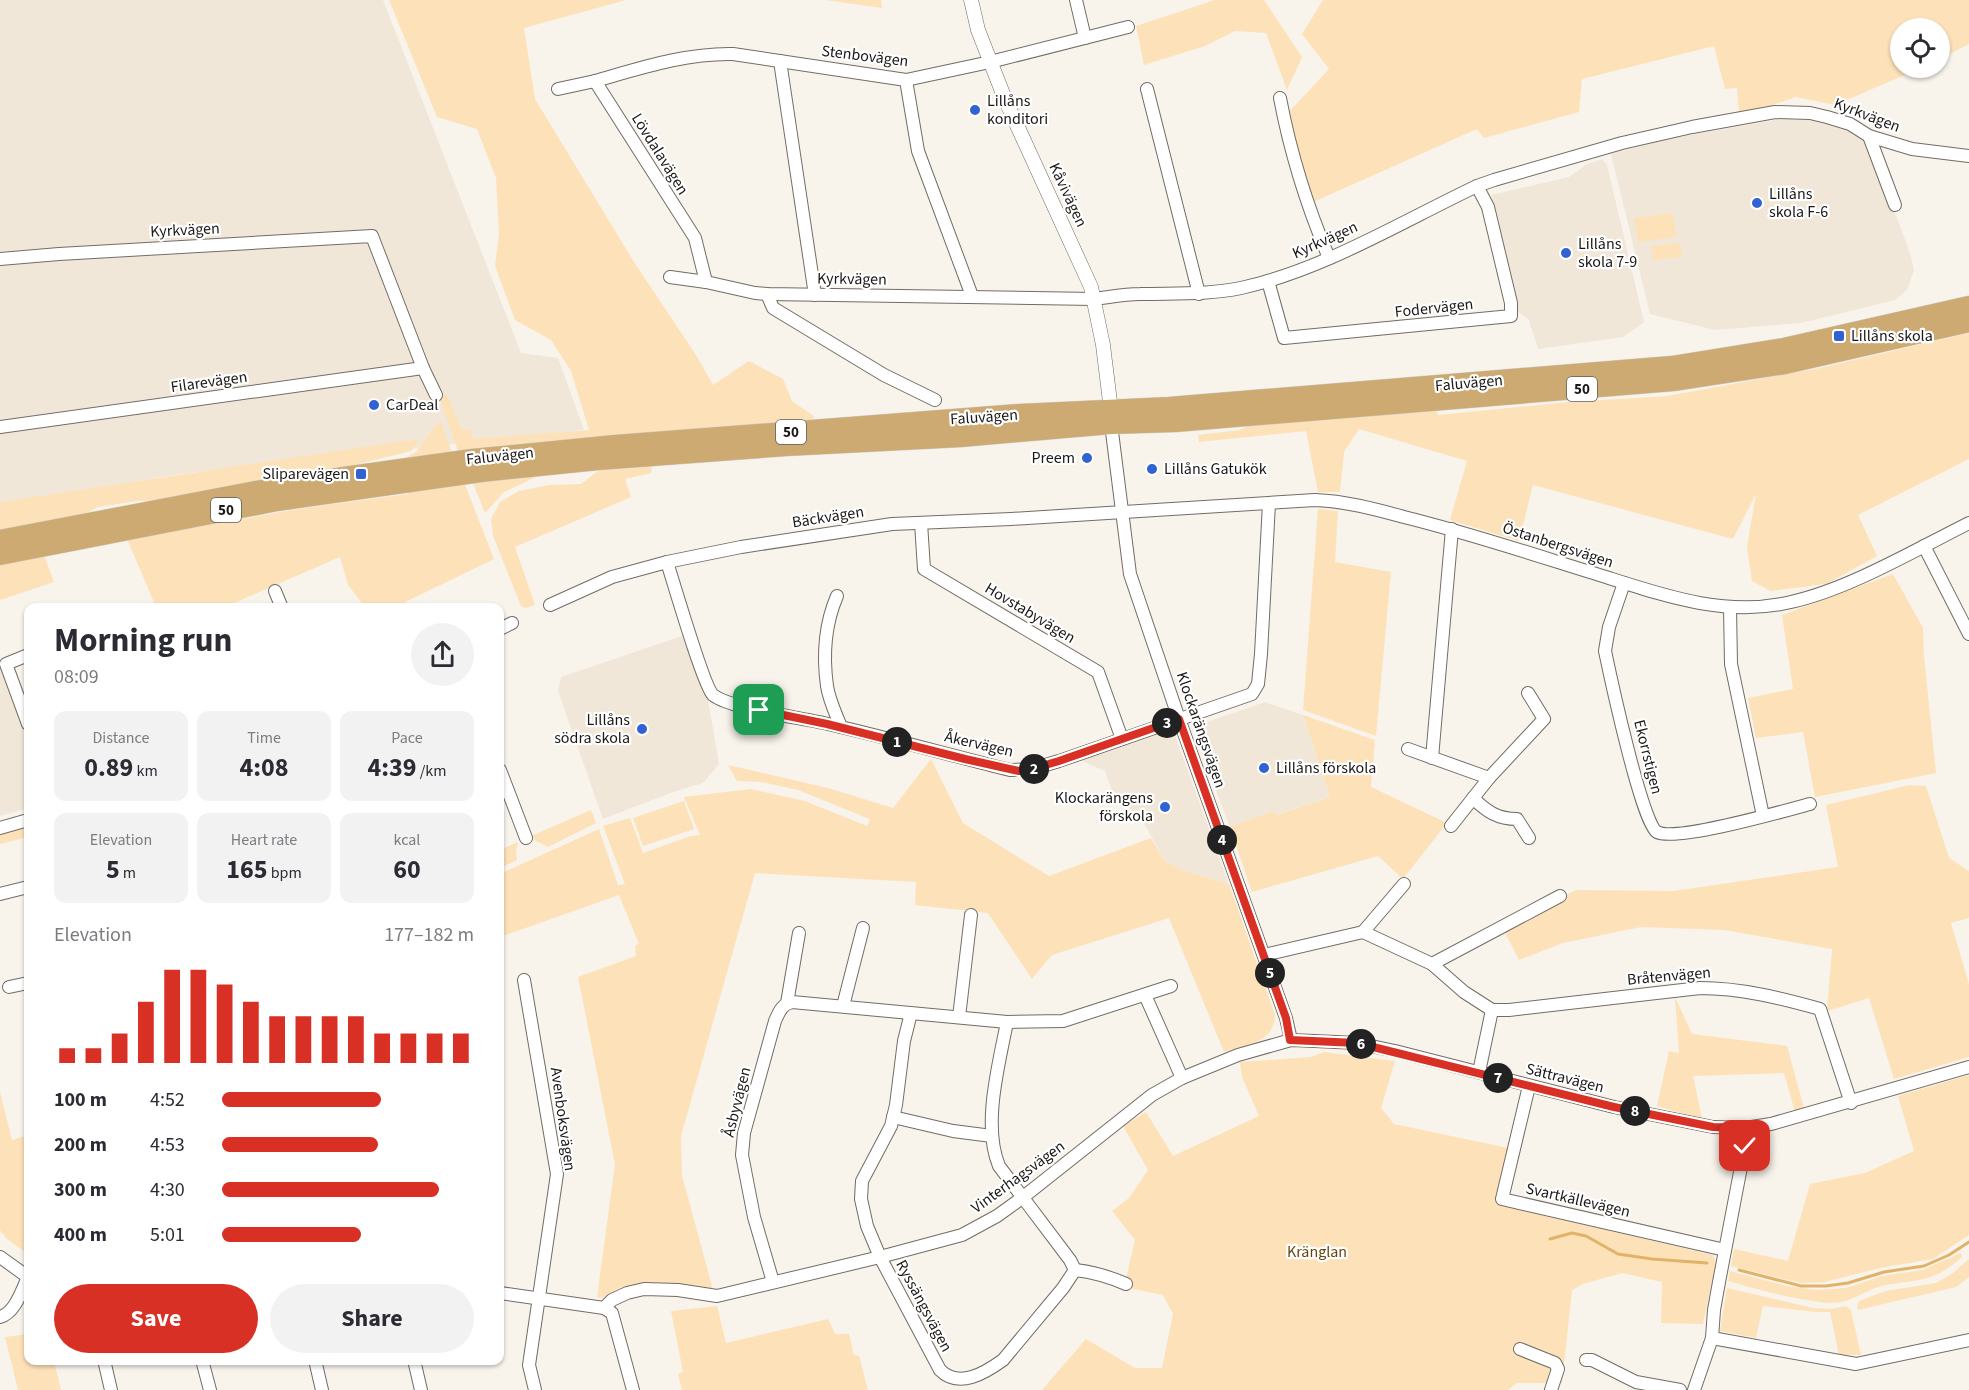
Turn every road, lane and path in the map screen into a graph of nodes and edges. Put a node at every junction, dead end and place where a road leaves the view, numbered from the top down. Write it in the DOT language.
graph roads {
  1 [pos="971,0"];
  2 [pos="1076,0"];
  3 [pos="1128,27"];
  4 [pos="1085,38"];
  5 [pos="780,61"];
  6 [pos="990,62"];
  7 [pos="906,80"];
  8 [pos="595,81"];
  9 [pos="558,89"];
  10 [pos="1147,89"];
  11 [pos="1280,98"];
  12 [pos="1869,136"];
  13 [pos="1969,156"];
  14 [pos="1477,186"];
  15 [pos="1895,205"];
  16 [pos="1329,258"];
  17 [pos="0,259"];
  18 [pos="670,277"];
  19 [pos="1268,281"];
  20 [pos="706,282"];
  21 [pos="767,294"];
  22 [pos="1199,294"];
  23 [pos="815,295"];
  24 [pos="972,296"];
  25 [pos="1094,299"];
  26 [pos="1969,306"];
  27 [pos="1969,321"];
  28 [pos="423,368"];
  29 [pos="436,395"];
  30 [pos="935,400"];
  31 [pos="1180,414"];
  32 [pos="1111,417"];
  33 [pos="0,427"];
  34 [pos="450,469"];
  35 [pos="1269,503"];
  36 [pos="1121,512"];
  37 [pos="921,523"];
  38 [pos="1969,523"];
  39 [pos="1452,529"];
  40 [pos="0,540"];
  41 [pos="1924,546"];
  42 [pos="0,555"];
  43 [pos="666,561"];
  44 [pos="1624,583"];
  45 [pos="275,591"];
  46 [pos="837,596"];
  47 [pos="280,603"];
  48 [pos="550,605"];
  49 [pos="1730,608"];
  50 [pos="512,623"];
  51 [pos="504,627"];
  52 [pos="1969,634"];
  53 [pos="24,657"];
  54 [pos="1528,693"];
  55 [pos="24,712"];
  56 [pos="1179,719"];
  57 [pos="841,727"];
  58 [pos="1122,739"];
  59 [pos="1408,749"];
  60 [pos="1432,758"];
  61 [pos="1489,778"];
  62 [pos="504,780"];
  63 [pos="1473,798"];
  64 [pos="1810,804"];
  65 [pos="1763,816"];
  66 [pos="24,821"];
  67 [pos="1451,826"];
  68 [pos="0,828"];
  69 [pos="1529,837"];
  70 [pos="526,838"];
  71 [pos="1404,884"];
  72 [pos="24,888"];
  73 [pos="0,894"];
  74 [pos="1560,896"];
  75 [pos="971,915"];
  76 [pos="864,928"];
  77 [pos="1363,932"];
  78 [pos="799,933"];
  79 [pos="1264,955"];
  80 [pos="1432,964"];
  81 [pos="524,980"];
  82 [pos="24,984"];
  83 [pos="1171,986"];
  84 [pos="9,987"];
  85 [pos="1145,995"];
  86 [pos="787,1003"];
  87 [pos="843,1006"];
  88 [pos="1492,1010"];
  89 [pos="910,1013"];
  90 [pos="959,1017"];
  91 [pos="1007,1022"];
  92 [pos="1290,1040"];
  93 [pos="1969,1067"];
  94 [pos="1479,1072"];
  95 [pos="1182,1078"];
  96 [pos="1529,1086"];
  97 [pos="1851,1103"];
  98 [pos="893,1117"];
  99 [pos="1745,1128"];
  100 [pos="992,1136"];
  101 [pos="1022,1198"];
  102 [pos="1725,1250"];
  103 [pos="0,1257"];
  104 [pos="880,1257"];
  105 [pos="1075,1270"];
  106 [pos="24,1274"];
  107 [pos="773,1282"];
  108 [pos="1126,1284"];
  109 [pos="24,1285"];
  110 [pos="504,1294"];
  111 [pos="538,1299"];
  112 [pos="604,1308"];
  113 [pos="0,1317"];
  114 [pos="1712,1338"];
  115 [pos="1969,1340"];
  116 [pos="1520,1349"];
  117 [pos="1586,1359"];
  118 [pos="105,1365"];
  119 [pos="203,1365"];
  120 [pos="316,1365"];
  121 [pos="415,1365"];
  122 [pos="111,1390"];
  123 [pos="210,1390"];
  124 [pos="322,1390"];
  125 [pos="421,1390"];
  126 [pos="535,1390"];
  127 [pos="633,1390"];
  128 [pos="1551,1390"];
  129 [pos="1680,1390"];
  130 [pos="1694,1390"];
  1 -- 6 [label="street, Kåvivägen"];
  2 -- 4 [label="street"];
  3 -- 4 [label="street, Stenbovägen"];
  4 -- 6 [label="street, Stenbovägen"];
  5 -- 7 [label="street, Stenbovägen"];
  5 -- 8 [label="street, Stenbovägen"];
  5 -- 23 [label="street"];
  6 -- 7 [label="street, Stenbovägen"];
  6 -- 25 [label="street, Kåvivägen"];
  7 -- 24 [label="street"];
  8 -- 9 [label="street"];
  8 -- 20 [label="street, Lövdalavägen"];
  10 -- 22 [label="street"];
  11 -- 16 [label="street"];
  12 -- 13 [label="street, Kyrkvägen"];
  12 -- 14 [label="street, Kyrkvägen"];
  12 -- 15 [label="street"];
  14 -- 16 [label="street, Kyrkvägen"];
  14 -- 19 [label="street, Fodervägen"];
  16 -- 19 [label="street, Kyrkvägen"];
  17 -- 28 [label="street, Kyrkvägen"];
  18 -- 20 [label="street, Kyrkvägen"];
  19 -- 22 [label="street, Kyrkvägen"];
  20 -- 21 [label="street, Kyrkvägen"];
  21 -- 23 [label="street, Kyrkvägen"];
  21 -- 30 [label="street"];
  22 -- 25 [label="street, Kyrkvägen"];
  23 -- 24 [label="street, Kyrkvägen"];
  24 -- 25 [label="street, Kyrkvägen"];
  25 -- 32 [label="street, Kåvivägen"];
  26 -- 31 [label="highway, Faluvägen / 50"];
  27 -- 31 [label="highway, Faluvägen / 50"];
  28 -- 29 [label="street"];
  28 -- 33 [label="street, Filarevägen"];
  31 -- 32 [label="highway, Faluvägen / 50"];
  32 -- 34 [label="highway, Faluvägen / 50"];
  32 -- 36 [label="street, Klockarängsvägen"];
  34 -- 40 [label="highway, Faluvägen / 50"];
  34 -- 42 [label="highway, Faluvägen / 50"];
  35 -- 36 [label="street, Östanbergsvägen"];
  35 -- 39 [label="street, Östanbergsvägen"];
  35 -- 56 [label="street, Åkervägen"];
  36 -- 37 [label="street, Bäckvägen"];
  36 -- 56 [label="street, Klockarängsvägen"];
  37 -- 43 [label="street, Bäckvägen"];
  37 -- 58 [label="street, Hovstabyvägen"];
  38 -- 41 [label="street, Östanbergsvägen"];
  39 -- 44 [label="street, Östanbergsvägen"];
  39 -- 60 [label="street"];
  41 -- 49 [label="street, Östanbergsvägen"];
  41 -- 52 [label="street"];
  43 -- 48 [label="street, Bäckvägen"];
  43 -- 57 [label="street, Åkervägen"];
  44 -- 49 [label="street, Östanbergsvägen"];
  44 -- 65 [label="street, Ekorrstigen"];
  45 -- 47 [label="street"];
  46 -- 57 [label="street"];
  49 -- 65 [label="street"];
  50 -- 51 [label="street"];
  53 -- 55 [label="street"];
  54 -- 61 [label="street"];
  56 -- 58 [label="street, Åkervägen"];
  56 -- 79 [label="street, Klockarängsvägen"];
  57 -- 58 [label="street, Åkervägen"];
  59 -- 60 [label="street"];
  60 -- 61 [label="street"];
  61 -- 63 [label="street"];
  62 -- 70 [label="street"];
  63 -- 67 [label="street"];
  63 -- 69 [label="street"];
  64 -- 65 [label="street, Ekorrstigen"];
  66 -- 68 [label="street"];
  71 -- 77 [label="street"];
  72 -- 73 [label="street"];
  74 -- 80 [label="street"];
  75 -- 90 [label="street"];
  76 -- 87 [label="street"];
  77 -- 79 [label="street"];
  77 -- 80 [label="street"];
  78 -- 86 [label="street, Åsbyvägen"];
  79 -- 92 [label="street, Klockarängsvägen"];
  80 -- 88 [label="street"];
  81 -- 111 [label="street, Avenboksvägen"];
  82 -- 84 [label="street"];
  83 -- 85 [label="street"];
  85 -- 91 [label="street"];
  85 -- 95 [label="street"];
  86 -- 87 [label="street"];
  86 -- 107 [label="street, Åsbyvägen"];
  87 -- 89 [label="street"];
  88 -- 94 [label="street"];
  88 -- 97 [label="street, Bråtenvägen"];
  89 -- 90 [label="street"];
  89 -- 98 [label="street, Ryssängsvägen"];
  90 -- 91 [label="street"];
  91 -- 100 [label="street"];
  92 -- 94 [label="street, Sättravägen"];
  92 -- 95 [label="street, Vinterhagsvägen"];
  93 -- 97 [label="street, Sättravägen"];
  94 -- 96 [label="street, Sättravägen"];
  95 -- 101 [label="street, Vinterhagsvägen"];
  96 -- 99 [label="street, Sättravägen"];
  96 -- 102 [label="street, Svartkällevägen"];
  97 -- 99 [label="street, Sättravägen"];
  98 -- 100 [label="street"];
  98 -- 104 [label="street, Ryssängsvägen"];
  99 -- 102 [label="street"];
  100 -- 101 [label="street"];
  101 -- 104 [label="street, Vinterhagsvägen"];
  101 -- 105 [label="street"];
  102 -- 114 [label="street"];
  103 -- 106 [label="street"];
  104 -- 105 [label="street, Ryssängsvägen"];
  104 -- 107 [label="street, Vinterhagsvägen"];
  105 -- 108 [label="street"];
  107 -- 112 [label="street, Vinterhagsvägen"];
  109 -- 113 [label="street"];
  110 -- 111 [label="street"];
  111 -- 112 [label="street"];
  111 -- 126 [label="street, Avenboksvägen"];
  112 -- 127 [label="street"];
  114 -- 115 [label="street"];
  114 -- 130 [label="street"];
  116 -- 128 [label="street"];
  117 -- 129 [label="street"];
  118 -- 122 [label="street"];
  119 -- 123 [label="street"];
  120 -- 124 [label="street"];
  121 -- 125 [label="street"];
}
